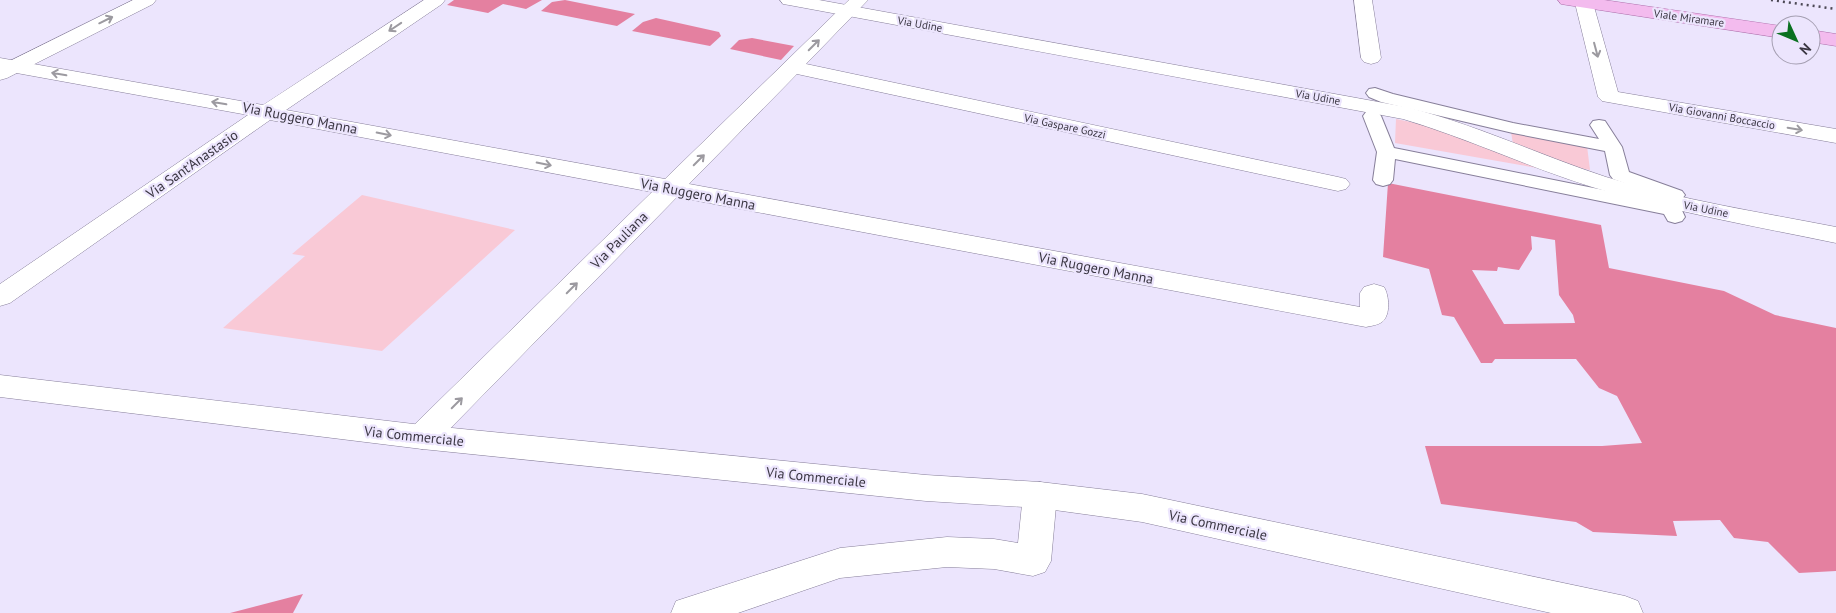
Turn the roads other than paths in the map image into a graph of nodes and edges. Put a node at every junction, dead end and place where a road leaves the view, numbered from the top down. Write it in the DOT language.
graph roads {
  1 [pos="147,0"];
  2 [pos="436,0"];
  3 [pos="790,0"];
  4 [pos="1363,0"];
  5 [pos="1576,1"];
  6 [pos="853,6"];
  7 [pos="1771,30"];
  8 [pos="1821,38"];
  9 [pos="1836,40"];
  10 [pos="1372,58"];
  11 [pos="791,67"];
  12 [pos="4,68"];
  13 [pos="267,112"];
  14 [pos="1599,125"];
  15 [pos="1836,136"];
  16 [pos="1613,147"];
  17 [pos="1386,152"];
  18 [pos="1383,180"];
  19 [pos="1338,184"];
  20 [pos="670,189"];
  21 [pos="1675,195"];
  22 [pos="1675,217"];
  23 [pos="1836,235"];
  24 [pos="1374,293"];
  25 [pos="0,297"];
  26 [pos="0,386"];
  27 [pos="422,437"];
  28 [pos="1040,495"];
  29 [pos="689,613"];
  30 [pos="1625,613"];
  12 -- 1 [label="street, one-way"];
  2 -- 13 [label="street, Via Sant'Anastasio, one-way"];
  3 -- 6 [label="street, Via Udine"];
  4 -- 10 [label="street"];
  5 -- 7 [label="main road, Viale Miramare"];
  5 -- 15 [label="street, Via Giovanni Boccaccio, one-way"];
  11 -- 6 [label="street, Via Pauliana, one-way"];
  6 -- 23 [label="street, Via Udine"];
  8 -- 9 [label="main road"];
  11 -- 19 [label="street, Via Gaspare Gozzi"];
  20 -- 11 [label="street, Via Pauliana, one-way"];
  13 -- 12 [label="street, Via Ruggero Manna, one-way"];
  13 -- 20 [label="street, Via Ruggero Manna, one-way"];
  13 -- 25 [label="street, Via Sant'Anastasio"];
  14 -- 16 [label="street"];
  16 -- 17 [label="street"];
  16 -- 21 [label="street"];
  17 -- 18 [label="street"];
  17 -- 22 [label="street"];
  20 -- 24 [label="street, Via Ruggero Manna"];
  27 -- 20 [label="street, Via Pauliana, one-way"];
  26 -- 27 [label="street, Via Commerciale"];
  27 -- 28 [label="street, Via Commerciale"];
  28 -- 29 [label="street"];
  28 -- 30 [label="street, Via Commerciale"];
}
